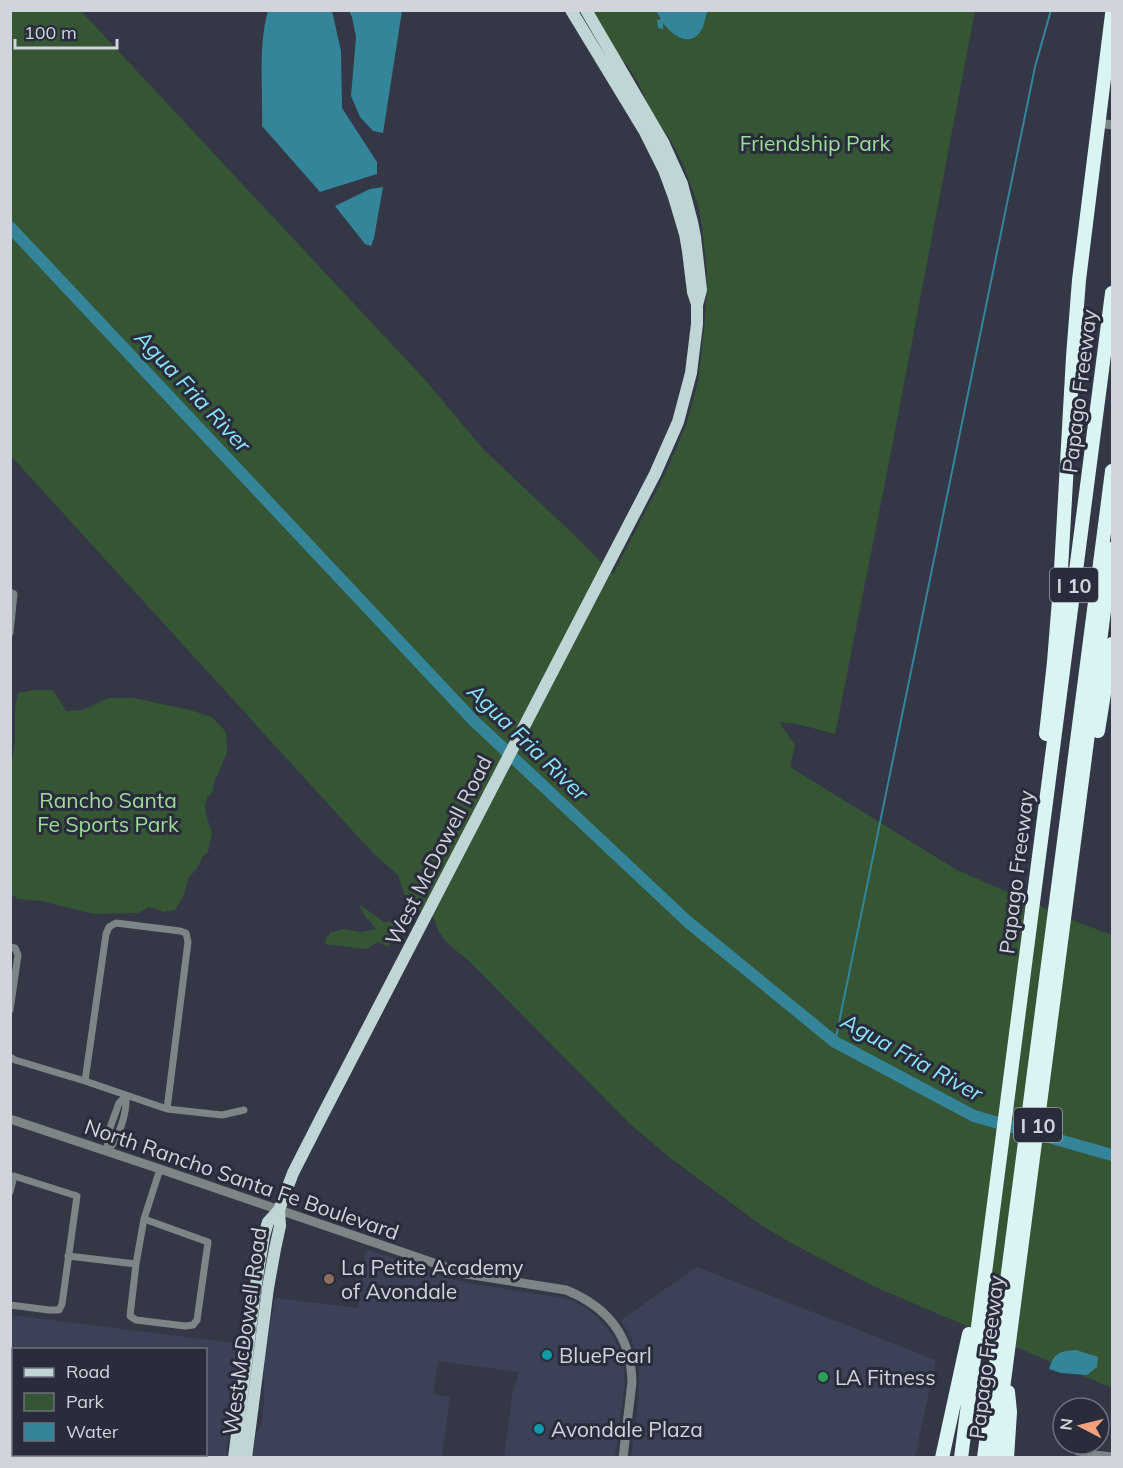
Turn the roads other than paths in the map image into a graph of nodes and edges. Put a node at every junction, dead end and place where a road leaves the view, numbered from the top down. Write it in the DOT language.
graph roads {
  1 [pos="571,10"];
  2 [pos="586,10"];
  3 [pos="1113,14"];
  4 [pos="1106,124"];
  5 [pos="1113,293"];
  6 [pos="697,305"];
  7 [pos="1113,471"];
  8 [pos="1113,549"];
  9 [pos="12,593"];
  10 [pos="10,633"];
  11 [pos="1113,644"];
  12 [pos="1084,770"];
  13 [pos="1050,775"];
  14 [pos="1064,883"];
  15 [pos="13,948"];
  16 [pos="10,1010"];
  17 [pos="10,1057"];
  18 [pos="86,1081"];
  19 [pos="126,1096"];
  20 [pos="167,1109"];
  21 [pos="244,1110"];
  22 [pos="10,1119"];
  23 [pos="108,1151"];
  24 [pos="160,1169"];
  25 [pos="10,1192"];
  26 [pos="279,1210"];
  27 [pos="144,1219"];
  28 [pos="68,1256"];
  29 [pos="136,1264"];
  30 [pos="10,1305"];
  31 [pos="970,1351"];
  32 [pos="1001,1366"];
  33 [pos="234,1458"];
  34 [pos="246,1458"];
  35 [pos="623,1458"];
  36 [pos="942,1458"];
  37 [pos="961,1458"];
  38 [pos="984,1458"];
  39 [pos="994,1458"];
  40 [pos="1007,1458"];
  1 -- 6 [label="main road, West McDowell Road"];
  2 -- 6 [label="main road, West McDowell Road"];
  3 -- 4 [label="highway"];
  4 -- 13 [label="highway"];
  5 -- 13 [label="highway, Papago Freeway / I 10"];
  6 -- 26 [label="main road, West McDowell Road"];
  7 -- 14 [label="highway"];
  8 -- 12 [label="highway, Papago Freeway / I 10"];
  9 -- 10 [label="street"];
  11 -- 12 [label="highway"];
  12 -- 14 [label="highway, Papago Freeway / I 10"];
  13 -- 31 [label="highway, Papago Freeway / I 10"];
  14 -- 32 [label="highway, Papago Freeway / I 10"];
  15 -- 16 [label="street"];
  17 -- 18 [label="street"];
  18 -- 19 [label="street"];
  18 -- 20 [label="street"];
  19 -- 20 [label="street"];
  19 -- 23 [label="street"];
  20 -- 21 [label="street"];
  22 -- 23 [label="street, North Rancho Santa Fe Boulevard"];
  23 -- 24 [label="street, North Rancho Santa Fe Boulevard"];
  24 -- 26 [label="street, North Rancho Santa Fe Boulevard"];
  24 -- 27 [label="street"];
  25 -- 28 [label="street"];
  26 -- 33 [label="main road, West McDowell Road"];
  26 -- 34 [label="main road, West McDowell Road"];
  26 -- 35 [label="street, North Rancho Santa Fe Boulevard"];
  27 -- 29 [label="street"];
  27 -- 29 [label="street"];
  28 -- 29 [label="street"];
  28 -- 30 [label="street"];
  31 -- 36 [label="highway"];
  31 -- 37 [label="highway, Papago Freeway / I 10"];
  32 -- 38 [label="highway"];
  32 -- 39 [label="highway, Papago Freeway / I 10"];
  32 -- 40 [label="highway"];
}
